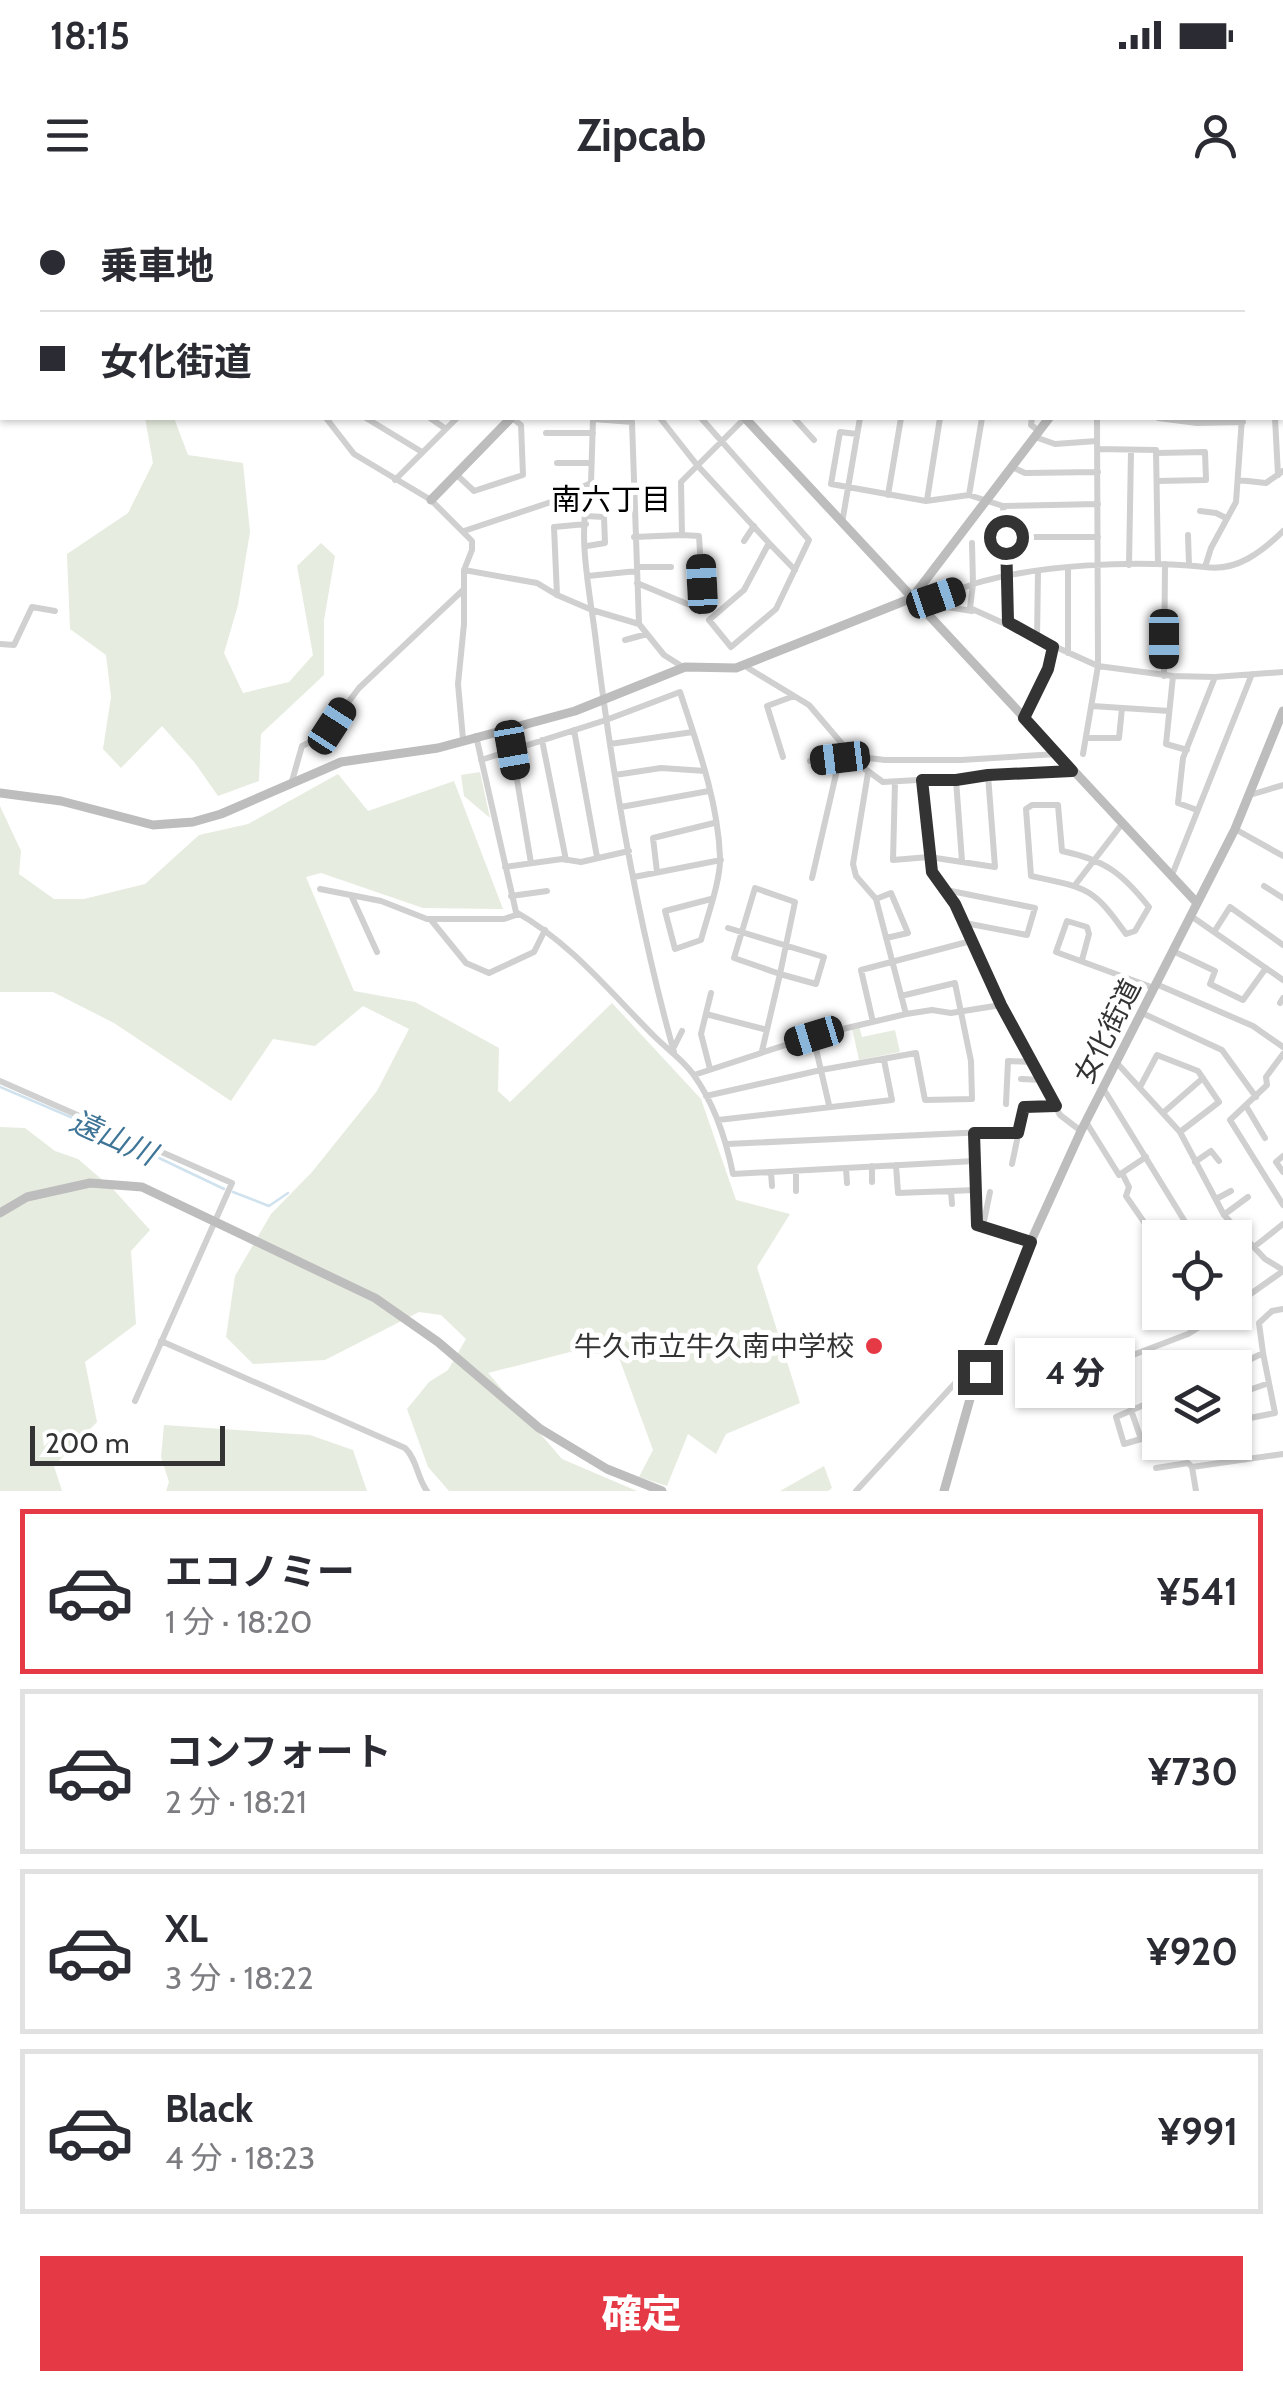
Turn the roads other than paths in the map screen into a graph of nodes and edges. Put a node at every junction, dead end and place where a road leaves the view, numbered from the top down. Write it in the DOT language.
graph roads {
  1 [pos="328,420"];
  2 [pos="369,420"];
  3 [pos="433,420"];
  4 [pos="455,420"];
  5 [pos="510,420"];
  6 [pos="514,420"];
  7 [pos="593,420"];
  8 [pos="606,420"];
  9 [pos="662,420"];
  10 [pos="703,420"];
  11 [pos="743,420"];
  12 [pos="747,420"];
  13 [pos="796,420"];
  14 [pos="860,420"];
  15 [pos="901,420"];
  16 [pos="940,420"];
  17 [pos="982,420"];
  18 [pos="1032,420"];
  19 [pos="1048,420"];
  20 [pos="1097,420"];
  21 [pos="1174,420"];
  22 [pos="1243,420"];
  23 [pos="1275,420"];
  24 [pos="446,428"];
  25 [pos="592,433"];
  26 [pos="546,434"];
  27 [pos="858,434"];
  28 [pos="1037,434"];
  29 [pos="814,440"];
  30 [pos="721,443"];
  31 [pos="1097,445"];
  32 [pos="1131,450"];
  33 [pos="422,452"];
  34 [pos="1156,452"];
  35 [pos="557,463"];
  36 [pos="592,463"];
  37 [pos="697,465"];
  38 [pos="1012,467"];
  39 [pos="1098,472"];
  40 [pos="1281,473"];
  41 [pos="458,476"];
  42 [pos="395,480"];
  43 [pos="1238,480"];
  44 [pos="1157,481"];
  45 [pos="591,483"];
  46 [pos="848,489"];
  47 [pos="969,494"];
  48 [pos="888,495"];
  49 [pos="431,500"];
  50 [pos="988,500"];
  51 [pos="926,501"];
  52 [pos="1098,504"];
  53 [pos="1003,506"];
  54 [pos="1200,511"];
  55 [pos="1226,518"];
  56 [pos="586,520"];
  57 [pos="842,524"];
  58 [pos="754,526"];
  59 [pos="464,531"];
  60 [pos="1283,532"];
  61 [pos="682,535"];
  62 [pos="1188,535"];
  63 [pos="634,537"];
  64 [pos="1006,537"];
  65 [pos="1098,537"];
  66 [pos="744,541"];
  67 [pos="769,542"];
  68 [pos="972,542"];
  69 [pos="587,546"];
  70 [pos="1129,564"];
  71 [pos="1162,564"];
  72 [pos="1188,565"];
  73 [pos="1205,566"];
  74 [pos="672,567"];
  75 [pos="1099,567"];
  76 [pos="637,569"];
  77 [pos="1068,569"];
  78 [pos="464,570"];
  79 [pos="794,570"];
  80 [pos="1038,571"];
  81 [pos="1008,574"];
  82 [pos="588,576"];
  83 [pos="638,583"];
  84 [pos="972,585"];
  85 [pos="464,589"];
  86 [pos="696,590"];
  87 [pos="557,595"];
  88 [pos="912,598"];
  89 [pos="696,608"];
  90 [pos="592,610"];
  91 [pos="56,611"];
  92 [pos="972,611"];
  93 [pos="1008,622"];
  94 [pos="639,624"];
  95 [pos="648,634"];
  96 [pos="1037,639"];
  97 [pos="624,640"];
  98 [pos="0,644"];
  99 [pos="1053,647"];
  100 [pos="1068,654"];
  101 [pos="747,663"];
  102 [pos="1098,666"];
  103 [pos="684,668"];
  104 [pos="1283,672"];
  105 [pos="1252,674"];
  106 [pos="1169,676"];
  107 [pos="1215,678"];
  108 [pos="796,696"];
  109 [pos="603,697"];
  110 [pos="1092,706"];
  111 [pos="1122,708"];
  112 [pos="1170,711"];
  113 [pos="1283,711"];
  114 [pos="1024,718"];
  115 [pos="606,720"];
  116 [pos="574,730"];
  117 [pos="693,732"];
  118 [pos="476,736"];
  119 [pos="1086,738"];
  120 [pos="462,739"];
  121 [pos="542,740"];
  122 [pos="610,744"];
  123 [pos="512,750"];
  124 [pos="1187,750"];
  125 [pos="1057,754"];
  126 [pos="1084,754"];
  127 [pos="852,756"];
  128 [pos="783,757"];
  129 [pos="840,758"];
  130 [pos="481,760"];
  131 [pos="810,761"];
  132 [pos="705,771"];
  133 [pos="1072,771"];
  134 [pos="868,773"];
  135 [pos="615,775"];
  136 [pos="988,775"];
  137 [pos="922,780"];
  138 [pos="956,780"];
  139 [pos="292,781"];
  140 [pos="895,782"];
  141 [pos="1282,787"];
  142 [pos="709,791"];
  143 [pos="0,793"];
  144 [pos="1250,795"];
  145 [pos="620,807"];
  146 [pos="1197,810"];
  147 [pos="714,823"];
  148 [pos="1122,824"];
  149 [pos="1235,829"];
  150 [pos="628,850"];
  151 [pos="1283,856"];
  152 [pos="597,857"];
  153 [pos="928,857"];
  154 [pos="1095,859"];
  155 [pos="566,860"];
  156 [pos="721,860"];
  157 [pos="962,861"];
  158 [pos="531,863"];
  159 [pos="505,867"];
  160 [pos="657,872"];
  161 [pos="634,876"];
  162 [pos="1171,876"];
  163 [pos="812,878"];
  164 [pos="1075,885"];
  165 [pos="1264,886"];
  166 [pos="320,889"];
  167 [pos="547,890"];
  168 [pos="946,890"];
  169 [pos="351,895"];
  170 [pos="510,896"];
  171 [pos="1283,898"];
  172 [pos="711,899"];
  173 [pos="876,899"];
  174 [pos="1197,903"];
  175 [pos="519,914"];
  176 [pos="1191,916"];
  177 [pos="430,920"];
  178 [pos="964,923"];
  179 [pos="728,928"];
  180 [pos="545,930"];
  181 [pos="742,932"];
  182 [pos="1214,932"];
  183 [pos="886,938"];
  184 [pos="970,941"];
  185 [pos="786,944"];
  186 [pos="1283,945"];
  187 [pos="1173,951"];
  188 [pos="376,952"];
  189 [pos="1082,960"];
  190 [pos="892,961"];
  191 [pos="1266,968"];
  192 [pos="780,974"];
  193 [pos="1283,980"];
  194 [pos="1155,986"];
  195 [pos="711,993"];
  196 [pos="901,996"];
  197 [pos="1001,1005"];
  198 [pos="962,1010"];
  199 [pos="1142,1013"];
  200 [pos="706,1014"];
  201 [pos="906,1014"];
  202 [pos="874,1022"];
  203 [pos="682,1030"];
  204 [pos="767,1030"];
  205 [pos="814,1036"];
  206 [pos="674,1051"];
  207 [pos="762,1052"];
  208 [pos="1282,1054"];
  209 [pos="884,1060"];
  210 [pos="1032,1062"];
  211 [pos="1116,1062"];
  212 [pos="710,1070"];
  213 [pos="821,1070"];
  214 [pos="694,1075"];
  215 [pos="1202,1078"];
  216 [pos="1021,1080"];
  217 [pos="1042,1080"];
  218 [pos="0,1081"];
  219 [pos="1140,1087"];
  220 [pos="1103,1088"];
  221 [pos="706,1096"];
  222 [pos="1256,1097"];
  223 [pos="1006,1104"];
  224 [pos="829,1105"];
  225 [pos="1056,1106"];
  226 [pos="1246,1106"];
  227 [pos="1164,1112"];
  228 [pos="718,1120"];
  229 [pos="1084,1126"];
  230 [pos="1180,1132"];
  231 [pos="974,1133"];
  232 [pos="1018,1133"];
  233 [pos="1266,1138"];
  234 [pos="727,1144"];
  235 [pos="1283,1156"];
  236 [pos="1146,1158"];
  237 [pos="976,1160"];
  238 [pos="1219,1161"];
  239 [pos="1194,1162"];
  240 [pos="1012,1164"];
  241 [pos="896,1165"];
  242 [pos="872,1166"];
  243 [pos="846,1168"];
  244 [pos="796,1170"];
  245 [pos="771,1172"];
  246 [pos="1283,1172"];
  247 [pos="1122,1173"];
  248 [pos="872,1182"];
  249 [pos="847,1183"];
  250 [pos="772,1186"];
  251 [pos="796,1190"];
  252 [pos="976,1190"];
  253 [pos="1231,1190"];
  254 [pos="951,1192"];
  255 [pos="990,1192"];
  256 [pos="1248,1197"];
  257 [pos="1216,1199"];
  258 [pos="952,1204"];
  259 [pos="1283,1205"];
  260 [pos="0,1213"];
  261 [pos="1224,1215"];
  262 [pos="1143,1220"];
  263 [pos="1184,1220"];
  264 [pos="215,1223"];
  265 [pos="1283,1224"];
  266 [pos="983,1226"];
  267 [pos="1031,1242"];
  268 [pos="1254,1247"];
  269 [pos="1283,1270"];
  270 [pos="1252,1292"];
  271 [pos="1283,1308"];
  272 [pos="1195,1330"];
  273 [pos="161,1341"];
  274 [pos="990,1345"];
  275 [pos="1263,1353"];
  276 [pos="1252,1358"];
  277 [pos="1116,1362"];
  278 [pos="1269,1383"];
  279 [pos="1252,1389"];
  280 [pos="136,1401"];
  281 [pos="1142,1405"];
  282 [pos="1130,1410"];
  283 [pos="1252,1418"];
  284 [pos="1283,1454"];
  285 [pos="1192,1467"];
  286 [pos="1156,1468"];
  287 [pos="427,1491"];
  288 [pos="662,1491"];
  289 [pos="856,1491"];
  290 [pos="944,1491"];
  291 [pos="1196,1491"];
  1 -- 42 [label="street"];
  2 -- 33 [label="street"];
  3 -- 24 [label="street"];
  4 -- 24 [label="street"];
  5 -- 41 [label="street"];
  6 -- 41 [label="street"];
  7 -- 25 [label="street"];
  8 -- 63 [label="street"];
  9 -- 37 [label="street"];
  10 -- 30 [label="street"];
  11 -- 30 [label="street"];
  12 -- 57 [label="street"];
  13 -- 29 [label="street"];
  14 -- 27 [label="street"];
  15 -- 48 [label="street"];
  16 -- 51 [label="street"];
  17 -- 47 [label="street"];
  18 -- 28 [label="street"];
  19 -- 28 [label="street"];
  20 -- 31 [label="street"];
  21 -- 22 [label="street"];
  22 -- 43 [label="street"];
  23 -- 40 [label="street"];
  24 -- 33 [label="street"];
  25 -- 26 [label="street"];
  25 -- 36 [label="street"];
  27 -- 46 [label="street"];
  27 -- 46 [label="street"];
  28 -- 31 [label="street"];
  28 -- 38 [label="street"];
  30 -- 37 [label="street"];
  30 -- 79 [label="street"];
  31 -- 32 [label="street"];
  31 -- 39 [label="street"];
  32 -- 34 [label="street"];
  32 -- 70 [label="street"];
  33 -- 42 [label="street"];
  34 -- 44 [label="street"];
  34 -- 44 [label="street"];
  35 -- 36 [label="street"];
  36 -- 45 [label="street"];
  37 -- 58 [label="street"];
  37 -- 61 [label="street"];
  38 -- 39 [label="street"];
  38 -- 50 [label="street"];
  39 -- 52 [label="street"];
  40 -- 43 [label="street"];
  41 -- 49 [label="street"];
  42 -- 49 [label="street"];
  43 -- 55 [label="street"];
  44 -- 71 [label="street"];
  45 -- 56 [label="street"];
  45 -- 59 [label="street"];
  46 -- 48 [label="street"];
  46 -- 57 [label="street"];
  47 -- 50 [label="street"];
  47 -- 51 [label="street"];
  48 -- 51 [label="street"];
  49 -- 59 [label="street"];
  50 -- 53 [label="street"];
  50 -- 88 [label="street"];
  52 -- 53 [label="street"];
  52 -- 65 [label="street"];
  53 -- 64 [label="street"];
  54 -- 55 [label="street"];
  55 -- 73 [label="street"];
  56 -- 69 [label="street"];
  56 -- 69 [label="street"];
  56 -- 87 [label="street"];
  57 -- 88 [label="street"];
  58 -- 66 [label="street"];
  58 -- 67 [label="street"];
  59 -- 78 [label="street"];
  60 -- 73 [label="street"];
  61 -- 63 [label="street"];
  61 -- 86 [label="street"];
  62 -- 72 [label="street"];
  63 -- 76 [label="street"];
  64 -- 65 [label="street"];
  64 -- 81 [label="street"];
  65 -- 75 [label="street"];
  67 -- 79 [label="street"];
  67 -- 79 [label="street"];
  68 -- 84 [label="street"];
  69 -- 82 [label="street"];
  70 -- 71 [label="street"];
  70 -- 75 [label="street"];
  71 -- 72 [label="street"];
  71 -- 106 [label="street"];
  72 -- 73 [label="street"];
  74 -- 76 [label="street"];
  75 -- 77 [label="street"];
  75 -- 102 [label="street"];
  76 -- 82 [label="street"];
  76 -- 83 [label="street"];
  77 -- 80 [label="street"];
  77 -- 100 [label="street"];
  78 -- 85 [label="street"];
  78 -- 87 [label="street"];
  80 -- 81 [label="street"];
  80 -- 96 [label="street"];
  81 -- 84 [label="street"];
  81 -- 93 [label="street"];
  82 -- 90 [label="street"];
  83 -- 89 [label="street"];
  83 -- 94 [label="street"];
  84 -- 92 [label="street"];
  84 -- 92 [label="street"];
  85 -- 120 [label="street"];
  85 -- 139 [label="street"];
  87 -- 90 [label="street"];
  88 -- 101 [label="street"];
  88 -- 114 [label="street"];
  90 -- 94 [label="street"];
  90 -- 109 [label="street"];
  91 -- 98 [label="street"];
  92 -- 93 [label="street"];
  93 -- 96 [label="street"];
  94 -- 95 [label="street"];
  95 -- 97 [label="street"];
  95 -- 103 [label="street"];
  96 -- 99 [label="street"];
  99 -- 100 [label="street"];
  99 -- 114 [label="street"];
  100 -- 102 [label="street"];
  101 -- 103 [label="street"];
  101 -- 108 [label="street"];
  102 -- 106 [label="street"];
  102 -- 110 [label="street"];
  103 -- 109 [label="street"];
  104 -- 105 [label="street"];
  105 -- 107 [label="street"];
  105 -- 146 [label="street"];
  106 -- 107 [label="street"];
  106 -- 112 [label="street"];
  107 -- 124 [label="street"];
  108 -- 127 [label="street"];
  108 -- 128 [label="street"];
  109 -- 115 [label="street"];
  109 -- 118 [label="street"];
  110 -- 111 [label="street"];
  110 -- 119 [label="street"];
  111 -- 112 [label="street"];
  111 -- 119 [label="street"];
  112 -- 124 [label="street"];
  113 -- 144 [label="street, 女化街道"];
  114 -- 125 [label="street"];
  115 -- 116 [label="street"];
  115 -- 117 [label="street"];
  115 -- 122 [label="street"];
  116 -- 121 [label="street"];
  116 -- 152 [label="street"];
  117 -- 122 [label="street"];
  117 -- 132 [label="street"];
  118 -- 120 [label="street"];
  118 -- 130 [label="street"];
  119 -- 126 [label="street"];
  120 -- 139 [label="street"];
  121 -- 123 [label="street"];
  121 -- 155 [label="street"];
  122 -- 135 [label="street"];
  123 -- 130 [label="street"];
  123 -- 158 [label="street"];
  124 -- 146 [label="street"];
  125 -- 127 [label="street"];
  125 -- 133 [label="street"];
  127 -- 129 [label="street"];
  127 -- 134 [label="street"];
  129 -- 131 [label="street"];
  129 -- 163 [label="street"];
  130 -- 159 [label="street"];
  132 -- 135 [label="street"];
  132 -- 142 [label="street"];
  133 -- 136 [label="street"];
  133 -- 148 [label="street"];
  134 -- 140 [label="street"];
  134 -- 173 [label="street"];
  135 -- 145 [label="street"];
  136 -- 138 [label="street"];
  136 -- 157 [label="street"];
  137 -- 138 [label="street"];
  137 -- 140 [label="street"];
  137 -- 153 [label="street"];
  138 -- 157 [label="street"];
  139 -- 143 [label="street"];
  140 -- 153 [label="street"];
  141 -- 144 [label="street"];
  142 -- 145 [label="street"];
  142 -- 147 [label="street"];
  144 -- 149 [label="street, 女化街道"];
  145 -- 150 [label="street"];
  146 -- 162 [label="street"];
  147 -- 156 [label="street"];
  147 -- 160 [label="street"];
  148 -- 154 [label="street"];
  148 -- 162 [label="street"];
  149 -- 151 [label="street"];
  149 -- 174 [label="street, 女化街道"];
  150 -- 152 [label="street"];
  150 -- 161 [label="street"];
  152 -- 155 [label="street"];
  153 -- 157 [label="street"];
  153 -- 168 [label="street"];
  154 -- 164 [label="street"];
  154 -- 164 [label="street"];
  154 -- 164 [label="street"];
  155 -- 158 [label="street"];
  156 -- 160 [label="street"];
  156 -- 172 [label="street"];
  158 -- 159 [label="street"];
  159 -- 170 [label="street"];
  160 -- 161 [label="street"];
  161 -- 206 [label="street"];
  162 -- 174 [label="street"];
  165 -- 171 [label="street"];
  166 -- 169 [label="street"];
  167 -- 170 [label="street"];
  168 -- 178 [label="street"];
  168 -- 178 [label="street"];
  169 -- 177 [label="street"];
  169 -- 188 [label="street"];
  170 -- 175 [label="street"];
  172 -- 172 [label="street"];
  173 -- 183 [label="street"];
  173 -- 183 [label="street"];
  174 -- 176 [label="street, 女化街道"];
  175 -- 177 [label="street"];
  175 -- 180 [label="street"];
  176 -- 182 [label="street"];
  176 -- 187 [label="street, 女化街道"];
  177 -- 180 [label="street"];
  178 -- 184 [label="street"];
  179 -- 181 [label="street"];
  180 -- 206 [label="street"];
  181 -- 185 [label="street"];
  181 -- 185 [label="street"];
  181 -- 192 [label="street"];
  182 -- 186 [label="street"];
  182 -- 191 [label="street"];
  183 -- 190 [label="street"];
  184 -- 190 [label="street"];
  184 -- 197 [label="street"];
  185 -- 192 [label="street"];
  185 -- 192 [label="street"];
  187 -- 191 [label="street"];
  187 -- 194 [label="street, 女化街道"];
  189 -- 189 [label="street"];
  189 -- 194 [label="street"];
  190 -- 196 [label="street"];
  190 -- 202 [label="street"];
  191 -- 193 [label="street"];
  192 -- 204 [label="street"];
  194 -- 199 [label="street, 女化街道"];
  194 -- 208 [label="street"];
  195 -- 200 [label="street"];
  196 -- 198 [label="street"];
  196 -- 201 [label="street"];
  197 -- 198 [label="street"];
  197 -- 210 [label="street"];
  198 -- 201 [label="street"];
  198 -- 209 [label="street"];
  199 -- 211 [label="street, 女化街道"];
  199 -- 222 [label="street"];
  200 -- 204 [label="street"];
  200 -- 212 [label="street"];
  201 -- 202 [label="street"];
  202 -- 205 [label="street"];
  203 -- 206 [label="street"];
  204 -- 207 [label="street"];
  205 -- 207 [label="street"];
  205 -- 213 [label="street"];
  206 -- 214 [label="street"];
  207 -- 212 [label="street"];
  208 -- 222 [label="street"];
  209 -- 213 [label="street"];
  209 -- 224 [label="street"];
  210 -- 217 [label="street"];
  210 -- 223 [label="street"];
  211 -- 219 [label="street"];
  211 -- 220 [label="street, 女化街道"];
  212 -- 214 [label="street"];
  213 -- 221 [label="street"];
  213 -- 224 [label="street"];
  214 -- 221 [label="street"];
  215 -- 219 [label="street"];
  215 -- 227 [label="street"];
  215 -- 230 [label="street"];
  216 -- 217 [label="street"];
  217 -- 225 [label="street"];
  218 -- 264 [label="street"];
  219 -- 227 [label="street"];
  220 -- 229 [label="street, 女化街道"];
  220 -- 236 [label="street"];
  221 -- 228 [label="street"];
  222 -- 226 [label="street"];
  224 -- 228 [label="street"];
  225 -- 229 [label="street"];
  225 -- 232 [label="street"];
  226 -- 233 [label="street"];
  226 -- 259 [label="street"];
  227 -- 230 [label="street"];
  228 -- 234 [label="street"];
  229 -- 247 [label="street"];
  229 -- 267 [label="street, 女化街道"];
  230 -- 239 [label="street"];
  231 -- 232 [label="street"];
  231 -- 234 [label="street"];
  231 -- 237 [label="street"];
  232 -- 240 [label="street"];
  234 -- 245 [label="street"];
  235 -- 246 [label="street"];
  236 -- 247 [label="street"];
  236 -- 263 [label="street"];
  237 -- 241 [label="street"];
  237 -- 252 [label="street"];
  238 -- 239 [label="street"];
  239 -- 257 [label="street"];
  241 -- 242 [label="street"];
  241 -- 254 [label="street"];
  242 -- 243 [label="street"];
  242 -- 248 [label="street"];
  243 -- 244 [label="street"];
  243 -- 249 [label="street"];
  244 -- 245 [label="street"];
  244 -- 251 [label="street"];
  245 -- 250 [label="street"];
  247 -- 262 [label="street"];
  252 -- 254 [label="street"];
  252 -- 266 [label="street"];
  253 -- 257 [label="street"];
  254 -- 258 [label="street"];
  255 -- 266 [label="street"];
  256 -- 261 [label="street"];
  257 -- 261 [label="street"];
  260 -- 264 [label="street"];
  261 -- 268 [label="street"];
  264 -- 273 [label="street"];
  264 -- 288 [label="street"];
  265 -- 268 [label="street"];
  266 -- 267 [label="street"];
  267 -- 274 [label="street, 女化街道"];
  268 -- 269 [label="street"];
  269 -- 270 [label="street"];
  271 -- 275 [label="street"];
  272 -- 277 [label="street"];
  273 -- 280 [label="street"];
  273 -- 287 [label="street"];
  274 -- 289 [label="street"];
  274 -- 290 [label="street, 女化街道"];
  275 -- 276 [label="street"];
  275 -- 278 [label="street"];
  278 -- 279 [label="street"];
  278 -- 283 [label="street"];
  281 -- 282 [label="street"];
  282 -- 282 [label="street"];
  284 -- 285 [label="street"];
  285 -- 286 [label="street"];
  285 -- 291 [label="street"];
}
